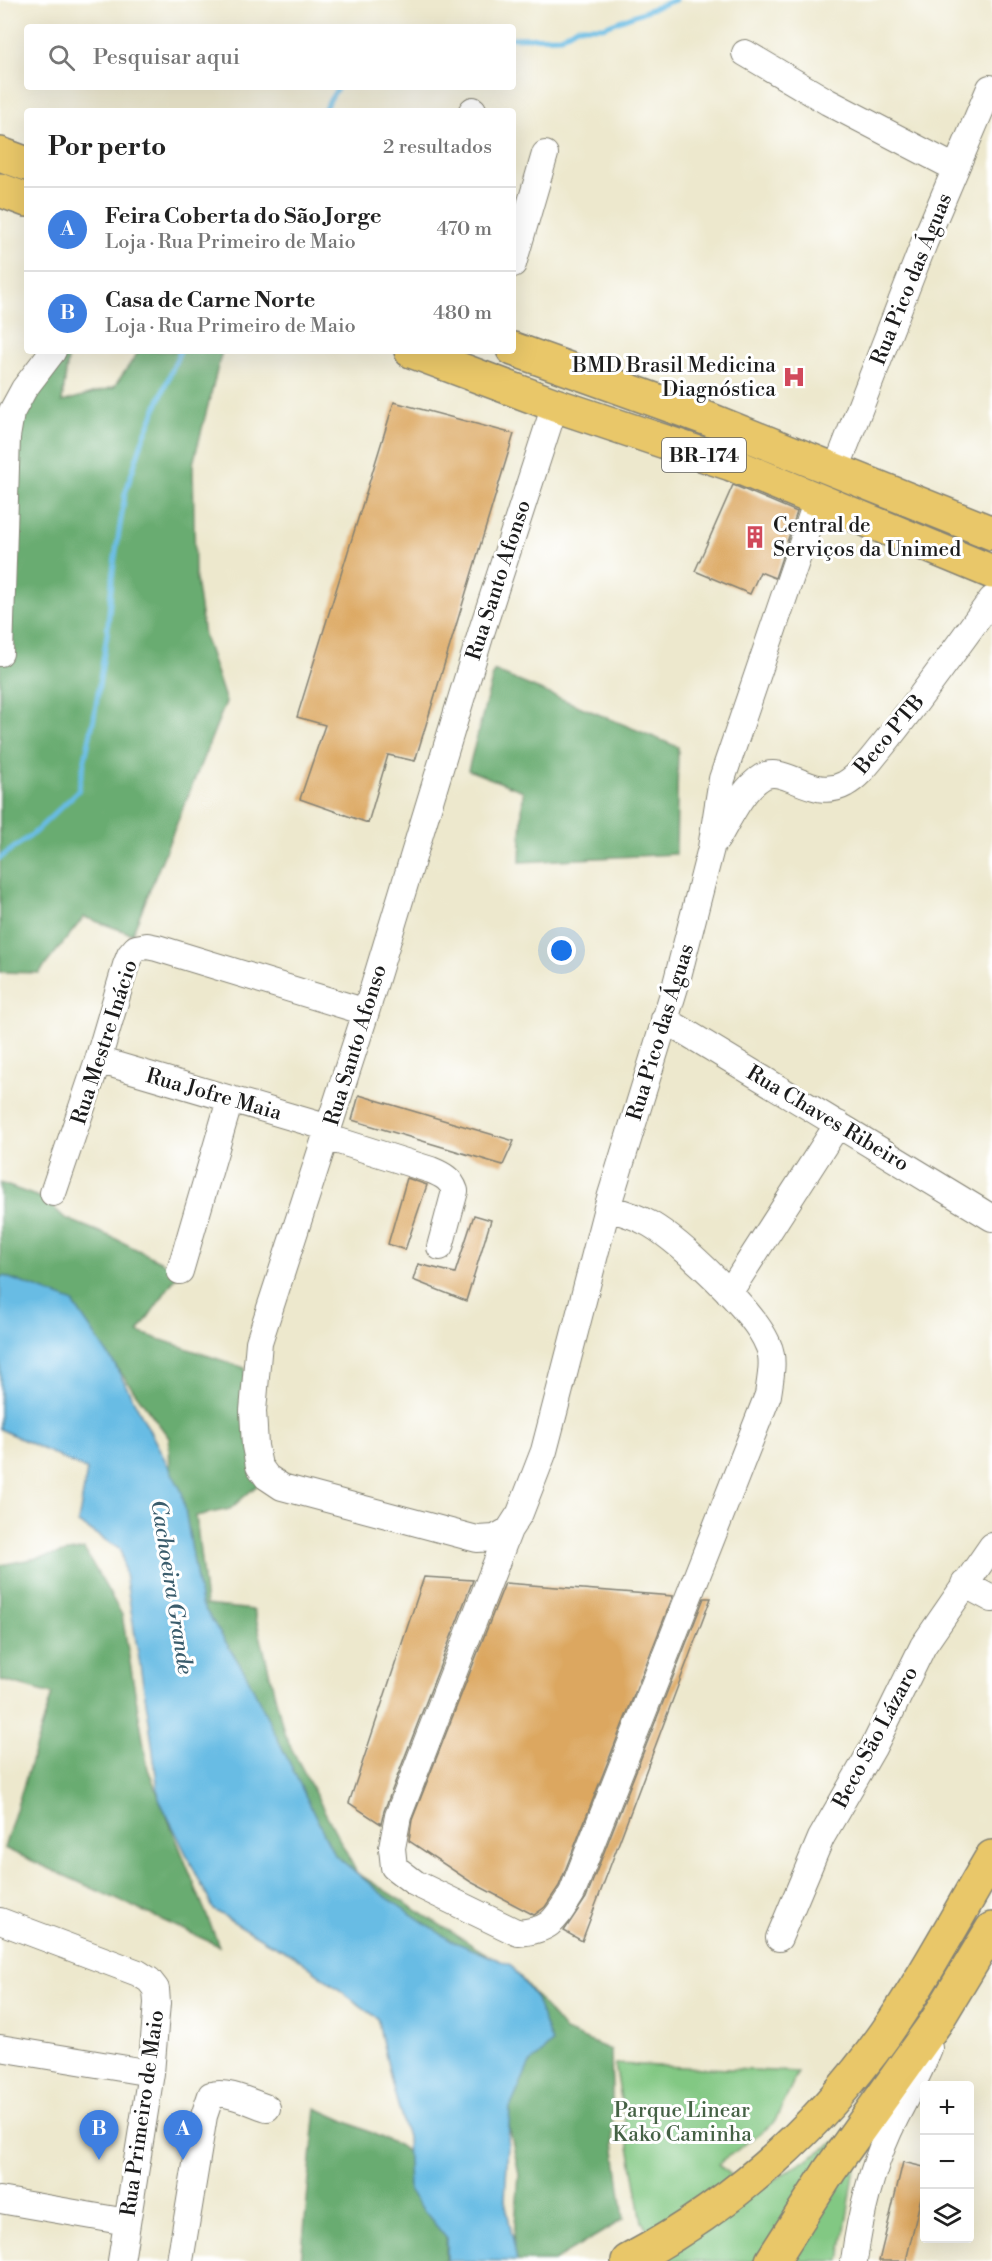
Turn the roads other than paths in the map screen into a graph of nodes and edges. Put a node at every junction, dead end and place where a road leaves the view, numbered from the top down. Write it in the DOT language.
graph roads {
  1 [pos="745,53"];
  2 [pos="990,88"];
  3 [pos="984,123"];
  4 [pos="0,154"];
  5 [pos="545,154"];
  6 [pos="24,163"];
  7 [pos="956,168"];
  8 [pos="0,190"];
  9 [pos="24,199"];
  10 [pos="516,254"];
  11 [pos="516,350"];
  12 [pos="51,354"];
  13 [pos="419,354"];
  14 [pos="555,405"];
  15 [pos="836,472"];
  16 [pos="818,500"];
  17 [pos="992,533"];
  18 [pos="992,572"];
  19 [pos="992,599"];
  20 [pos="0,653"];
  21 [pos="711,848"];
  22 [pos="366,1012"];
  23 [pos="664,1019"];
  24 [pos="98,1060"];
  25 [pos="230,1100"];
  26 [pos="838,1124"];
  27 [pos="328,1133"];
  28 [pos="53,1193"];
  29 [pos="607,1208"];
  30 [pos="992,1218"];
  31 [pos="440,1247"];
  32 [pos="180,1271"];
  33 [pos="729,1293"];
  34 [pos="509,1530"];
  35 [pos="992,1546"];
  36 [pos="964,1584"];
  37 [pos="992,1599"];
  38 [pos="992,1857"];
  39 [pos="0,1921"];
  40 [pos="992,1929"];
  41 [pos="779,1938"];
  42 [pos="936,2022"];
  43 [pos="0,2048"];
  44 [pos="151,2073"];
  45 [pos="267,2108"];
  46 [pos="0,2200"];
  47 [pos="127,2222"];
  48 [pos="640,2255"];
  49 [pos="121,2261"];
  50 [pos="180,2261"];
  51 [pos="772,2261"];
  52 [pos="854,2261"];
  1 -- 7 [label="street"];
  2 -- 3 [label="street, Rua Pico das Águas"];
  3 -- 7 [label="street, Rua Pico das Águas"];
  4 -- 6 [label="highway"];
  5 -- 10 [label="street"];
  7 -- 15 [label="street, Rua Pico das Águas"];
  8 -- 9 [label="highway"];
  11 -- 15 [label="highway, BR-174"];
  12 -- 20 [label="street"];
  13 -- 14 [label="highway, BR-174"];
  14 -- 16 [label="highway, BR-174"];
  14 -- 22 [label="street, Rua Santo Afonso"];
  15 -- 17 [label="highway, BR-174"];
  16 -- 18 [label="highway, BR-174"];
  16 -- 21 [label="street, Rua Pico das Águas"];
  19 -- 21 [label="street, Beco PTB"];
  21 -- 23 [label="street, Rua Pico das Águas"];
  22 -- 24 [label="street, Rua Mestre Inácio"];
  22 -- 27 [label="street, Rua Santo Afonso"];
  23 -- 26 [label="street, Rua Chaves Ribeiro"];
  23 -- 29 [label="street, Rua Pico das Águas"];
  24 -- 25 [label="street, Rua Jofre Maia"];
  24 -- 28 [label="street, Rua Mestre Inácio"];
  25 -- 27 [label="street, Rua Jofre Maia"];
  25 -- 32 [label="street"];
  26 -- 30 [label="street, Rua Chaves Ribeiro"];
  26 -- 33 [label="street"];
  27 -- 31 [label="street, Rua Jofre Maia"];
  27 -- 34 [label="street, Rua Santo Afonso"];
  29 -- 33 [label="street, Rua Pico das Águas"];
  29 -- 34 [label="street, Rua Pico das Águas"];
  33 -- 34 [label="street, Rua Pico das Águas"];
  35 -- 36 [label="street, Beco São Lázaro"];
  36 -- 37 [label="street"];
  36 -- 41 [label="street, Beco São Lázaro"];
  38 -- 48 [label="highway"];
  39 -- 44 [label="street, Rua Primeiro de Maio"];
  40 -- 42 [label="highway"];
  42 -- 51 [label="highway"];
  42 -- 52 [label="street"];
  43 -- 44 [label="street"];
  44 -- 47 [label="street, Rua Primeiro de Maio"];
  45 -- 50 [label="street"];
  46 -- 47 [label="street"];
  47 -- 49 [label="street, Rua Primeiro de Maio"];
}
